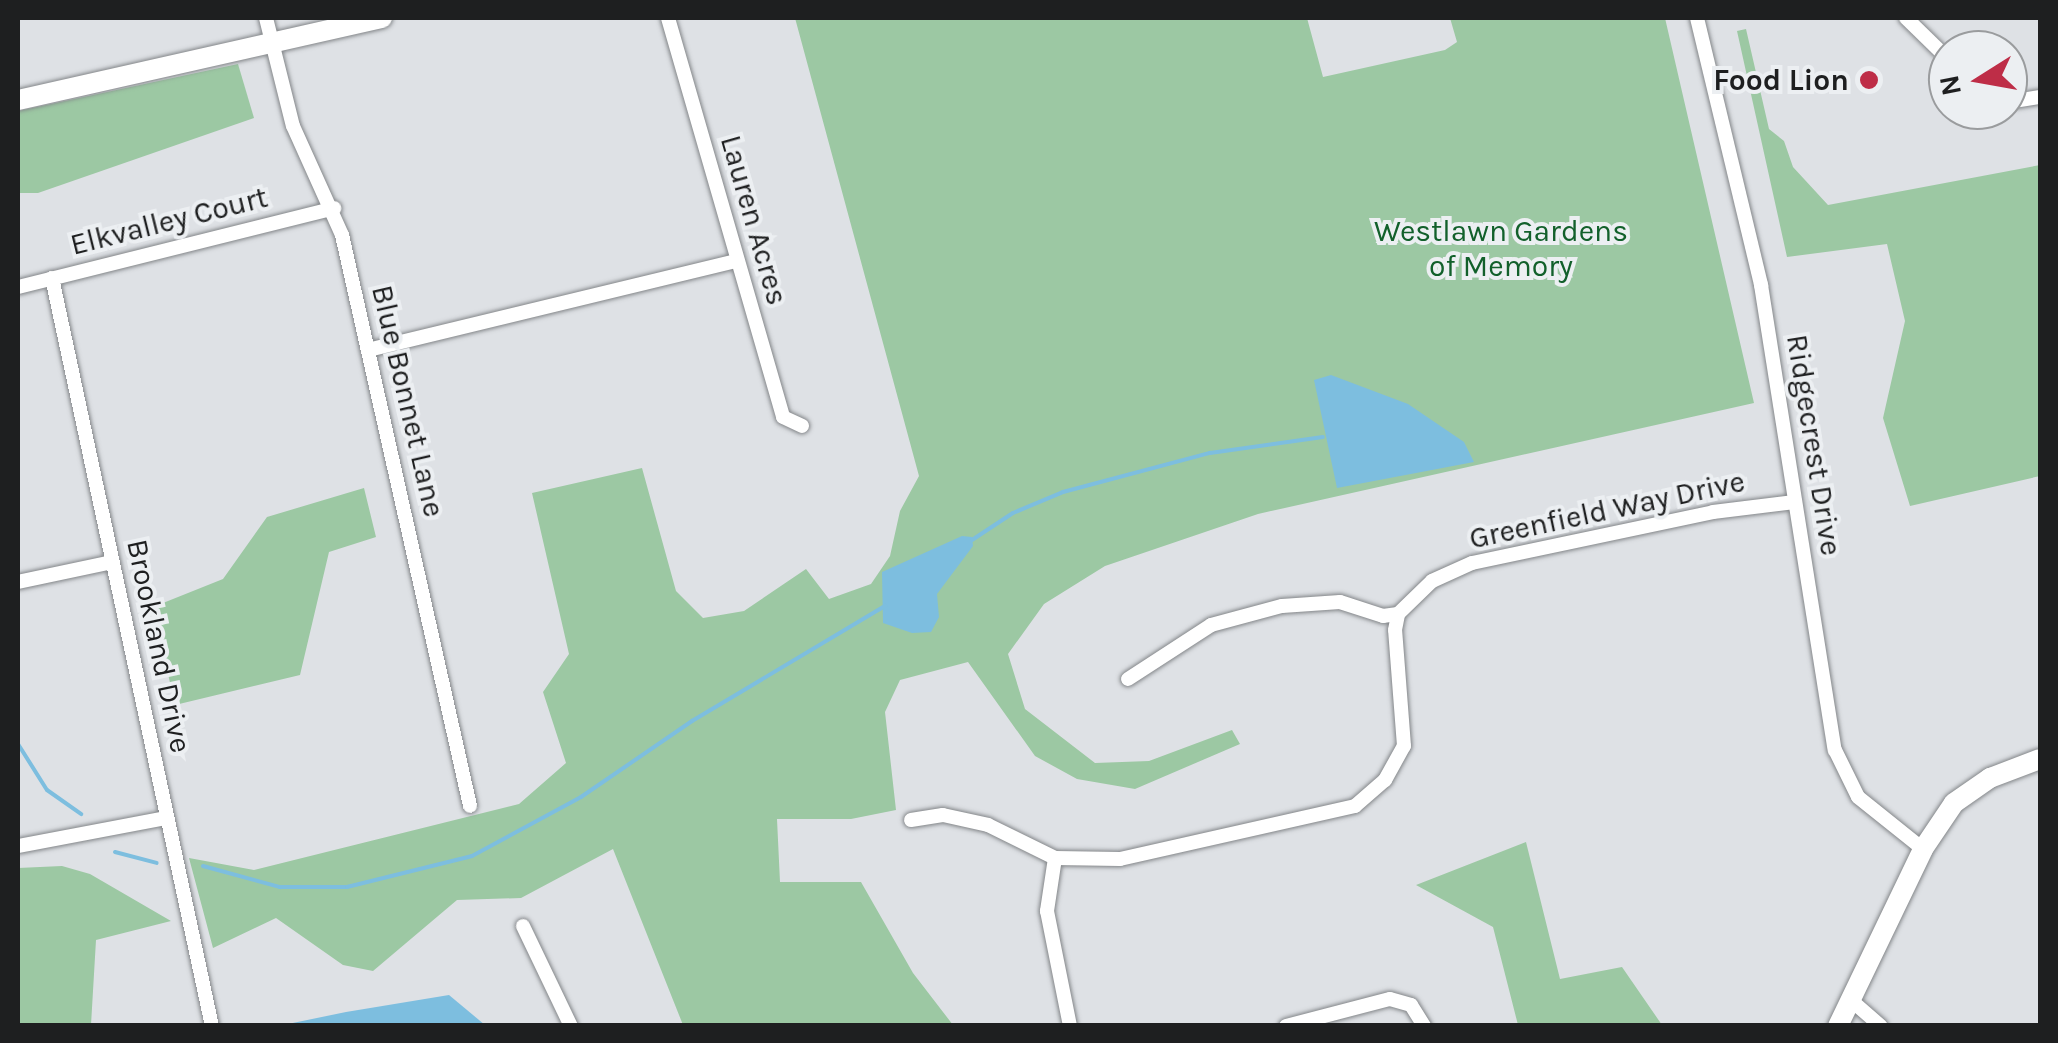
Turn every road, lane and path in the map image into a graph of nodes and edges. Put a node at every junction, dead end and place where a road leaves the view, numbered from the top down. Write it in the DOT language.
graph roads {
  1 [pos="266,18"];
  2 [pos="382,18"];
  3 [pos="668,18"];
  4 [pos="1699,18"];
  5 [pos="1906,18"];
  6 [pos="1928,39"];
  7 [pos="272,42"];
  8 [pos="18,100"];
  9 [pos="334,208"];
  10 [pos="737,260"];
  11 [pos="52,278"];
  12 [pos="18,288"];
  13 [pos="368,350"];
  14 [pos="802,426"];
  15 [pos="1794,502"];
  16 [pos="112,562"];
  17 [pos="18,582"];
  18 [pos="1398,614"];
  19 [pos="1128,679"];
  20 [pos="2040,759"];
  21 [pos="470,806"];
  22 [pos="166,818"];
  23 [pos="911,820"];
  24 [pos="18,846"];
  25 [pos="1923,849"];
  26 [pos="1056,858"];
  27 [pos="524,926"];
  28 [pos="1852,1001"];
  29 [pos="212,1026"];
  30 [pos="571,1026"];
  31 [pos="1070,1026"];
  32 [pos="1286,1026"];
  33 [pos="1424,1026"];
  34 [pos="1838,1026"];
  35 [pos="1882,1026"];
  1 -- 7 [label="street, Blue Bonnet Lane"];
  2 -- 7 [label="main road"];
  3 -- 10 [label="street, Lauren Acres"];
  4 -- 15 [label="street, Ridgecrest Drive"];
  5 -- 6 [label="street"];
  7 -- 8 [label="main road"];
  7 -- 9 [label="street, Blue Bonnet Lane"];
  9 -- 11 [label="street, Elkvalley Court"];
  9 -- 13 [label="street, Blue Bonnet Lane"];
  10 -- 13 [label="street"];
  10 -- 14 [label="street, Lauren Acres"];
  11 -- 12 [label="street, Elkvalley Court"];
  11 -- 16 [label="street, Brookland Drive"];
  13 -- 21 [label="street, Blue Bonnet Lane"];
  15 -- 18 [label="street, Greenfield Way Drive"];
  15 -- 25 [label="street, Ridgecrest Drive"];
  16 -- 17 [label="street"];
  16 -- 22 [label="street, Brookland Drive"];
  18 -- 19 [label="street"];
  18 -- 26 [label="street"];
  20 -- 25 [label="main road"];
  22 -- 24 [label="street"];
  22 -- 29 [label="street, Brookland Drive"];
  23 -- 26 [label="street"];
  25 -- 28 [label="main road"];
  26 -- 31 [label="street"];
  27 -- 30 [label="street"];
  28 -- 34 [label="main road"];
  28 -- 35 [label="street"];
  32 -- 33 [label="street"];
}
